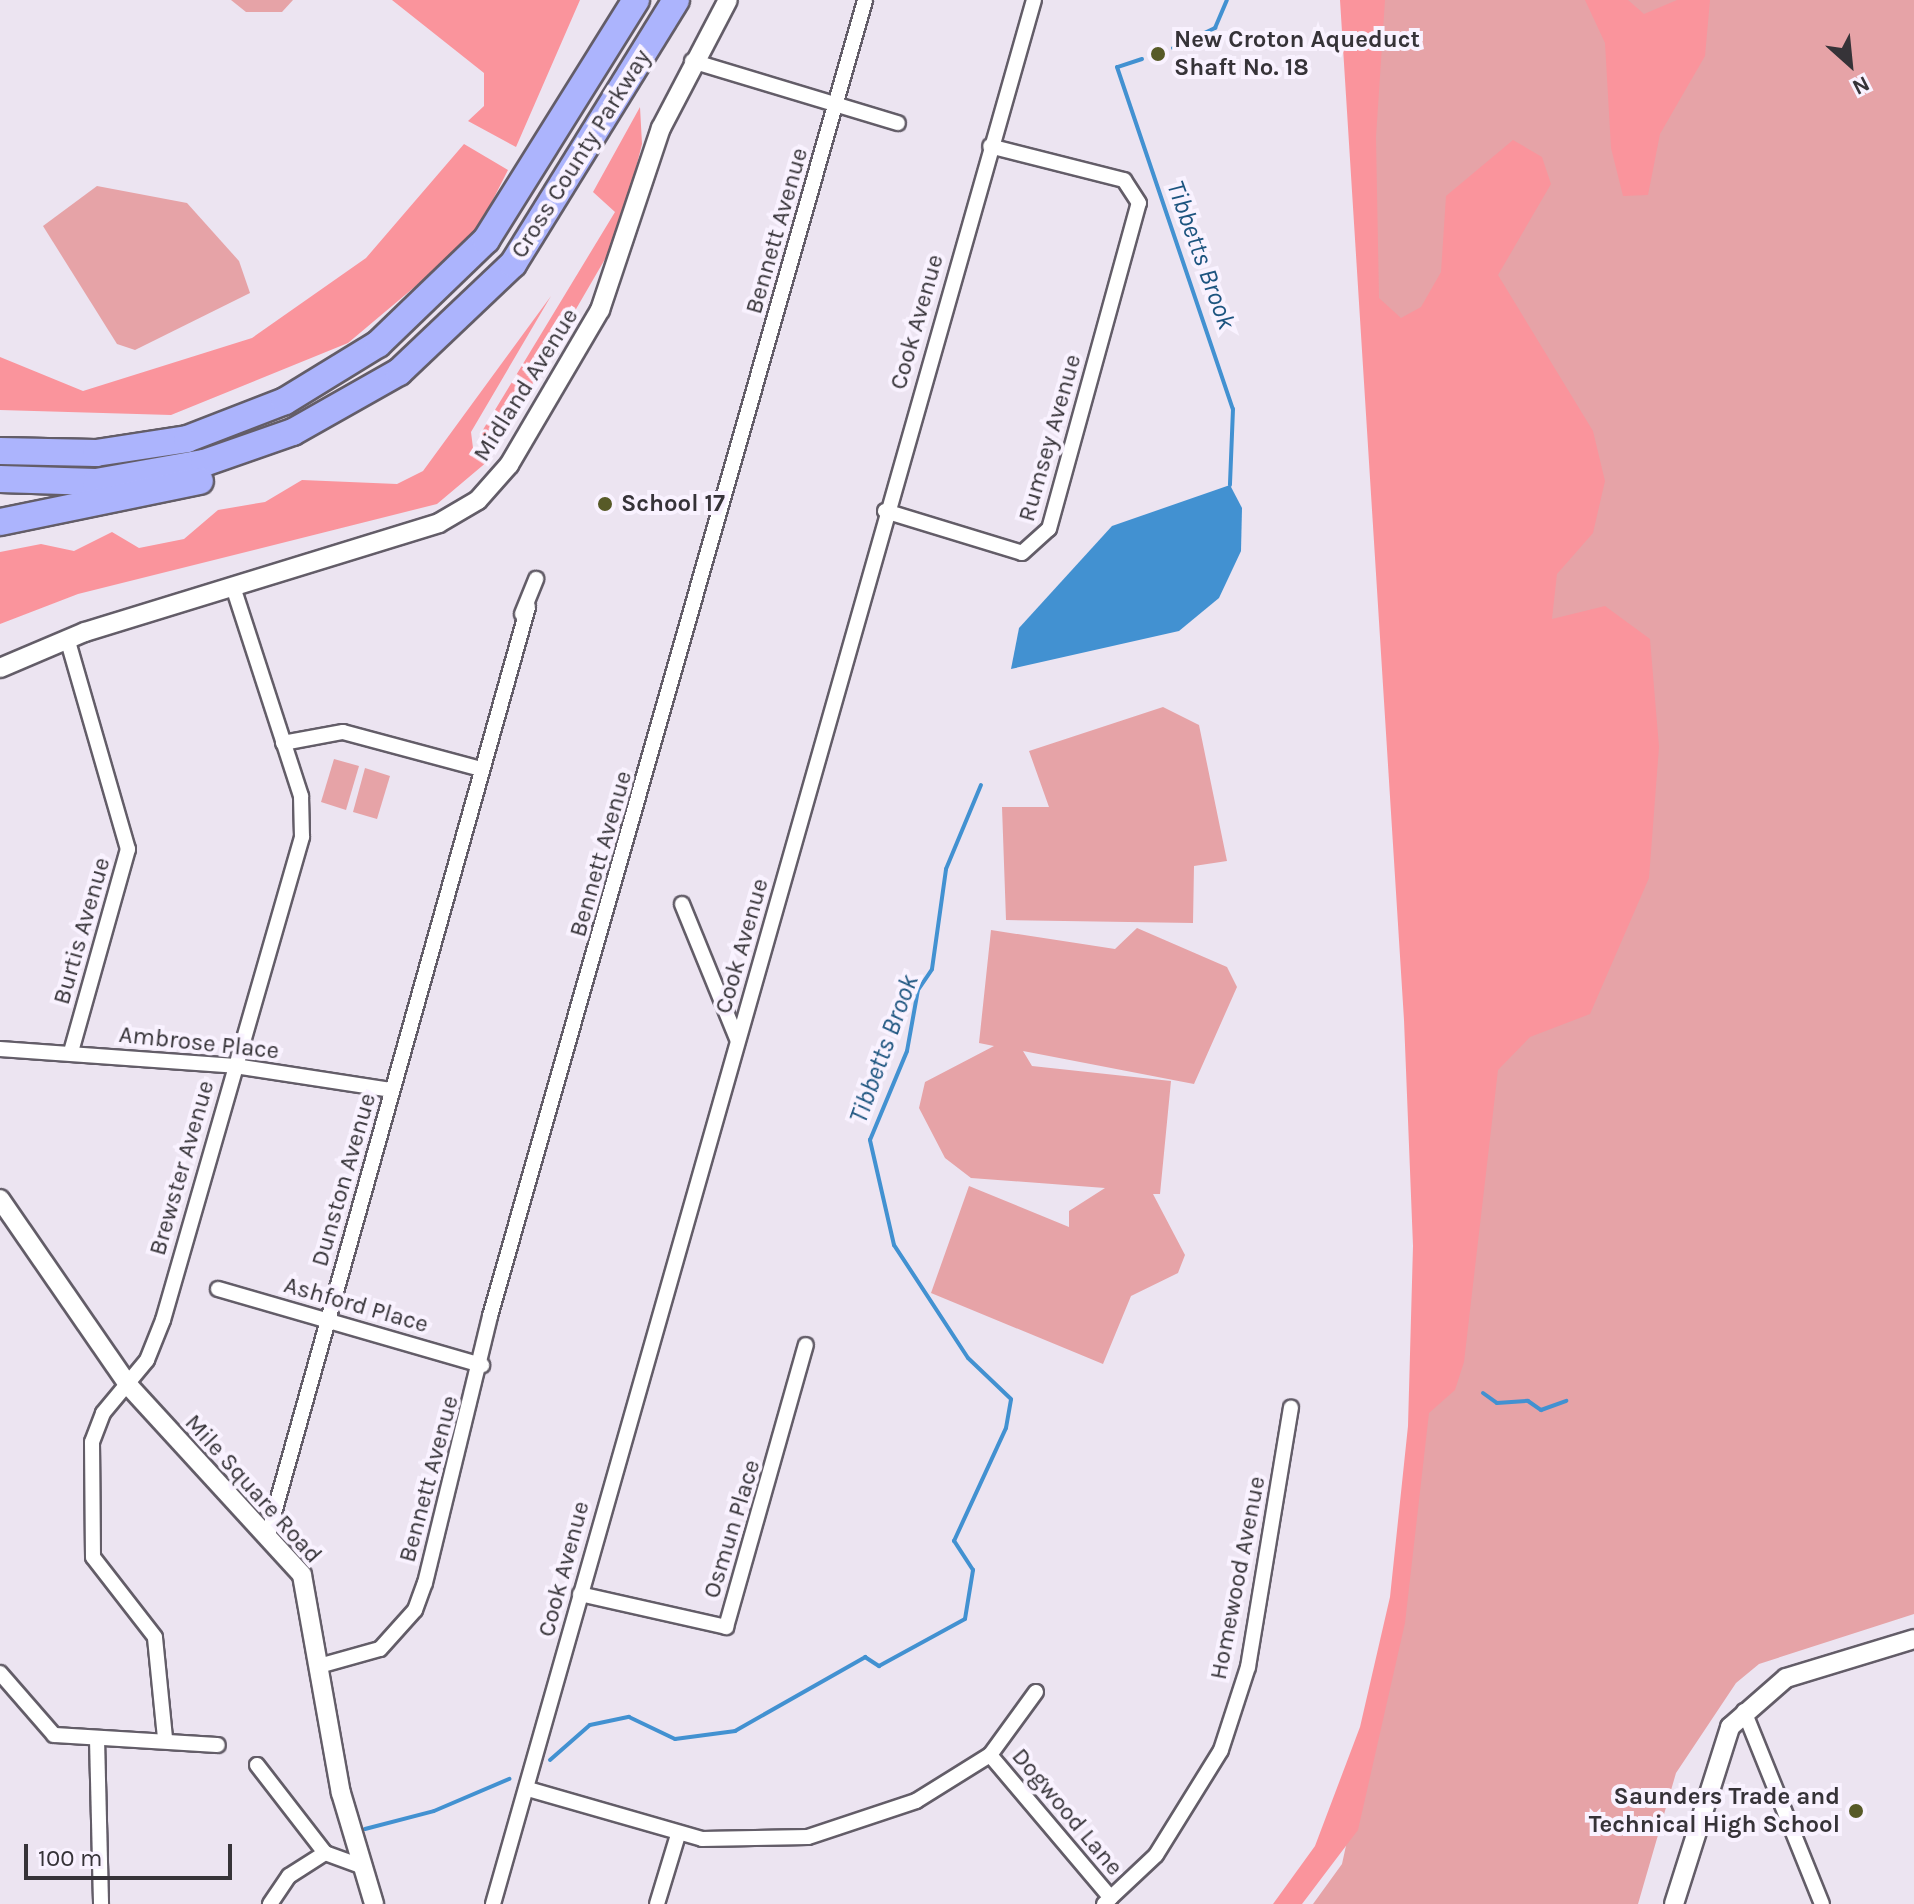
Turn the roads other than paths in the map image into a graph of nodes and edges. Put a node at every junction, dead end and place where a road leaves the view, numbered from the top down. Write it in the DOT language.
graph roads {
  1 [pos="636,0"];
  2 [pos="676,0"];
  3 [pos="728,0"];
  4 [pos="865,0"];
  5 [pos="1034,0"];
  6 [pos="692,61"];
  7 [pos="836,105"];
  8 [pos="898,123"];
  9 [pos="990,146"];
  10 [pos="316,421"];
  11 [pos="0,451"];
  12 [pos="0,479"];
  13 [pos="885,511"];
  14 [pos="0,522"];
  15 [pos="536,579"];
  16 [pos="233,587"];
  17 [pos="528,607"];
  18 [pos="67,638"];
  19 [pos="0,668"];
  20 [pos="283,743"];
  21 [pos="477,768"];
  22 [pos="464,835"];
  23 [pos="682,904"];
  24 [pos="737,1039"];
  25 [pos="0,1049"];
  26 [pos="71,1052"];
  27 [pos="235,1066"];
  28 [pos="392,1090"];
  29 [pos="0,1199"];
  30 [pos="218,1289"];
  31 [pos="327,1318"];
  32 [pos="806,1345"];
  33 [pos="482,1365"];
  34 [pos="129,1386"];
  35 [pos="1291,1408"];
  36 [pos="267,1538"];
  37 [pos="580,1594"];
  38 [pos="1914,1639"];
  39 [pos="319,1666"];
  40 [pos="0,1673"];
  41 [pos="1036,1692"];
  42 [pos="1744,1711"];
  43 [pos="165,1738"];
  44 [pos="97,1739"];
  45 [pos="218,1745"];
  46 [pos="990,1755"];
  47 [pos="257,1765"];
  48 [pos="528,1789"];
  49 [pos="678,1835"];
  50 [pos="325,1853"];
  51 [pos="360,1866"];
  52 [pos="1108,1901"];
  53 [pos="101,1904"];
  54 [pos="270,1904"];
  55 [pos="374,1904"];
  56 [pos="493,1904"];
  57 [pos="657,1904"];
  58 [pos="1674,1904"];
  59 [pos="1822,1904"];
  1 -- 11 [label="highway, Cross County Parkway"];
  2 -- 10 [label="highway, Cross County Parkway"];
  3 -- 6 [label="street, Midland Avenue"];
  4 -- 7 [label="street, Bennett Avenue"];
  5 -- 9 [label="street, Cook Avenue"];
  6 -- 7 [label="street"];
  6 -- 16 [label="street, Midland Avenue"];
  7 -- 8 [label="street"];
  7 -- 33 [label="street, Bennett Avenue"];
  9 -- 13 [label="street, Cook Avenue"];
  9 -- 13 [label="street, Rumsey Avenue"];
  10 -- 12 [label="highway, Cross County Parkway"];
  10 -- 14 [label="highway"];
  13 -- 24 [label="street, Cook Avenue"];
  15 -- 17 [label="street, Dunston Avenue"];
  16 -- 18 [label="street, Midland Avenue"];
  16 -- 20 [label="street, Brewster Avenue"];
  17 -- 21 [label="street, Dunston Avenue"];
  17 -- 22 [label="street, Dunston Avenue"];
  18 -- 19 [label="street, Midland Avenue"];
  18 -- 26 [label="street, Burtis Avenue"];
  20 -- 21 [label="street"];
  20 -- 27 [label="street, Brewster Avenue"];
  21 -- 22 [label="street, Dunston Avenue"];
  22 -- 28 [label="street, Dunston Avenue"];
  23 -- 24 [label="street"];
  24 -- 37 [label="street, Cook Avenue"];
  25 -- 26 [label="street, Ambrose Place"];
  26 -- 27 [label="street, Ambrose Place"];
  27 -- 28 [label="street, Ambrose Place"];
  27 -- 34 [label="street, Brewster Avenue"];
  28 -- 31 [label="street, Dunston Avenue"];
  29 -- 34 [label="street, Mile Square Road"];
  30 -- 31 [label="street, Ashford Place"];
  31 -- 33 [label="street, Ashford Place"];
  31 -- 36 [label="street, Dunston Avenue"];
  32 -- 37 [label="street, Osmun Place"];
  33 -- 39 [label="street, Bennett Avenue"];
  34 -- 36 [label="street, Mile Square Road"];
  34 -- 43 [label="street, Brewster Avenue"];
  35 -- 52 [label="street, Homewood Avenue"];
  36 -- 39 [label="street, Mile Square Road"];
  37 -- 48 [label="street, Cook Avenue"];
  38 -- 42 [label="street"];
  39 -- 51 [label="street, Mile Square Road"];
  40 -- 44 [label="street"];
  41 -- 46 [label="street"];
  42 -- 58 [label="street"];
  42 -- 59 [label="street"];
  43 -- 44 [label="street"];
  43 -- 45 [label="street"];
  44 -- 53 [label="street"];
  46 -- 49 [label="street"];
  46 -- 52 [label="street, Dogwood Lane"];
  47 -- 50 [label="street"];
  48 -- 49 [label="street"];
  48 -- 56 [label="street, Cook Avenue"];
  49 -- 57 [label="street"];
  50 -- 51 [label="street"];
  50 -- 54 [label="street"];
  51 -- 55 [label="street, Mile Square Road"];
}
